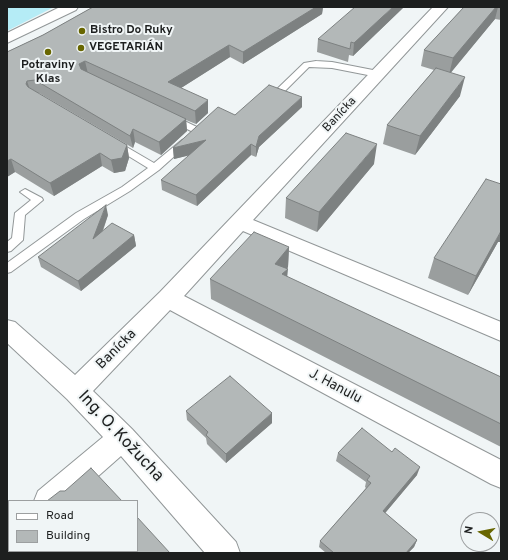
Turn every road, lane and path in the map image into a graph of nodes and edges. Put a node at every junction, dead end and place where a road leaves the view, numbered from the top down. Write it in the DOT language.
graph roads {
  1 [pos="71,7"];
  2 [pos="441,7"];
  3 [pos="7,39"];
  4 [pos="378,74"];
  5 [pos="279,92"];
  6 [pos="163,114"];
  7 [pos="208,122"];
  8 [pos="198,130"];
  9 [pos="108,140"];
  10 [pos="155,168"];
  11 [pos="25,192"];
  12 [pos="239,222"];
  13 [pos="7,248"];
  14 [pos="8,267"];
  15 [pos="168,298"];
  16 [pos="7,329"];
  17 [pos="501,332"];
  18 [pos="76,390"];
  19 [pos="122,438"];
  20 [pos="501,475"];
  21 [pos="49,500"];
  22 [pos="225,553"];
  1 -- 3 [label="street"];
  2 -- 4 [label="street, Banícka"];
  4 -- 5 [label="lane"];
  4 -- 12 [label="street, Banícka"];
  6 -- 8 [label="lane"];
  7 -- 8 [label="lane"];
  8 -- 10 [label="lane"];
  9 -- 10 [label="lane"];
  10 -- 14 [label="lane"];
  11 -- 13 [label="lane"];
  12 -- 15 [label="street, Banícka"];
  12 -- 17 [label="street"];
  15 -- 18 [label="street, Banícka"];
  15 -- 20 [label="street, J. Hanulu"];
  16 -- 18 [label="street, Ing. O. Kožucha"];
  18 -- 19 [label="street, Ing. O. Kožucha"];
  19 -- 21 [label="street"];
  19 -- 22 [label="street, Ing. O. Kožucha"];
}
